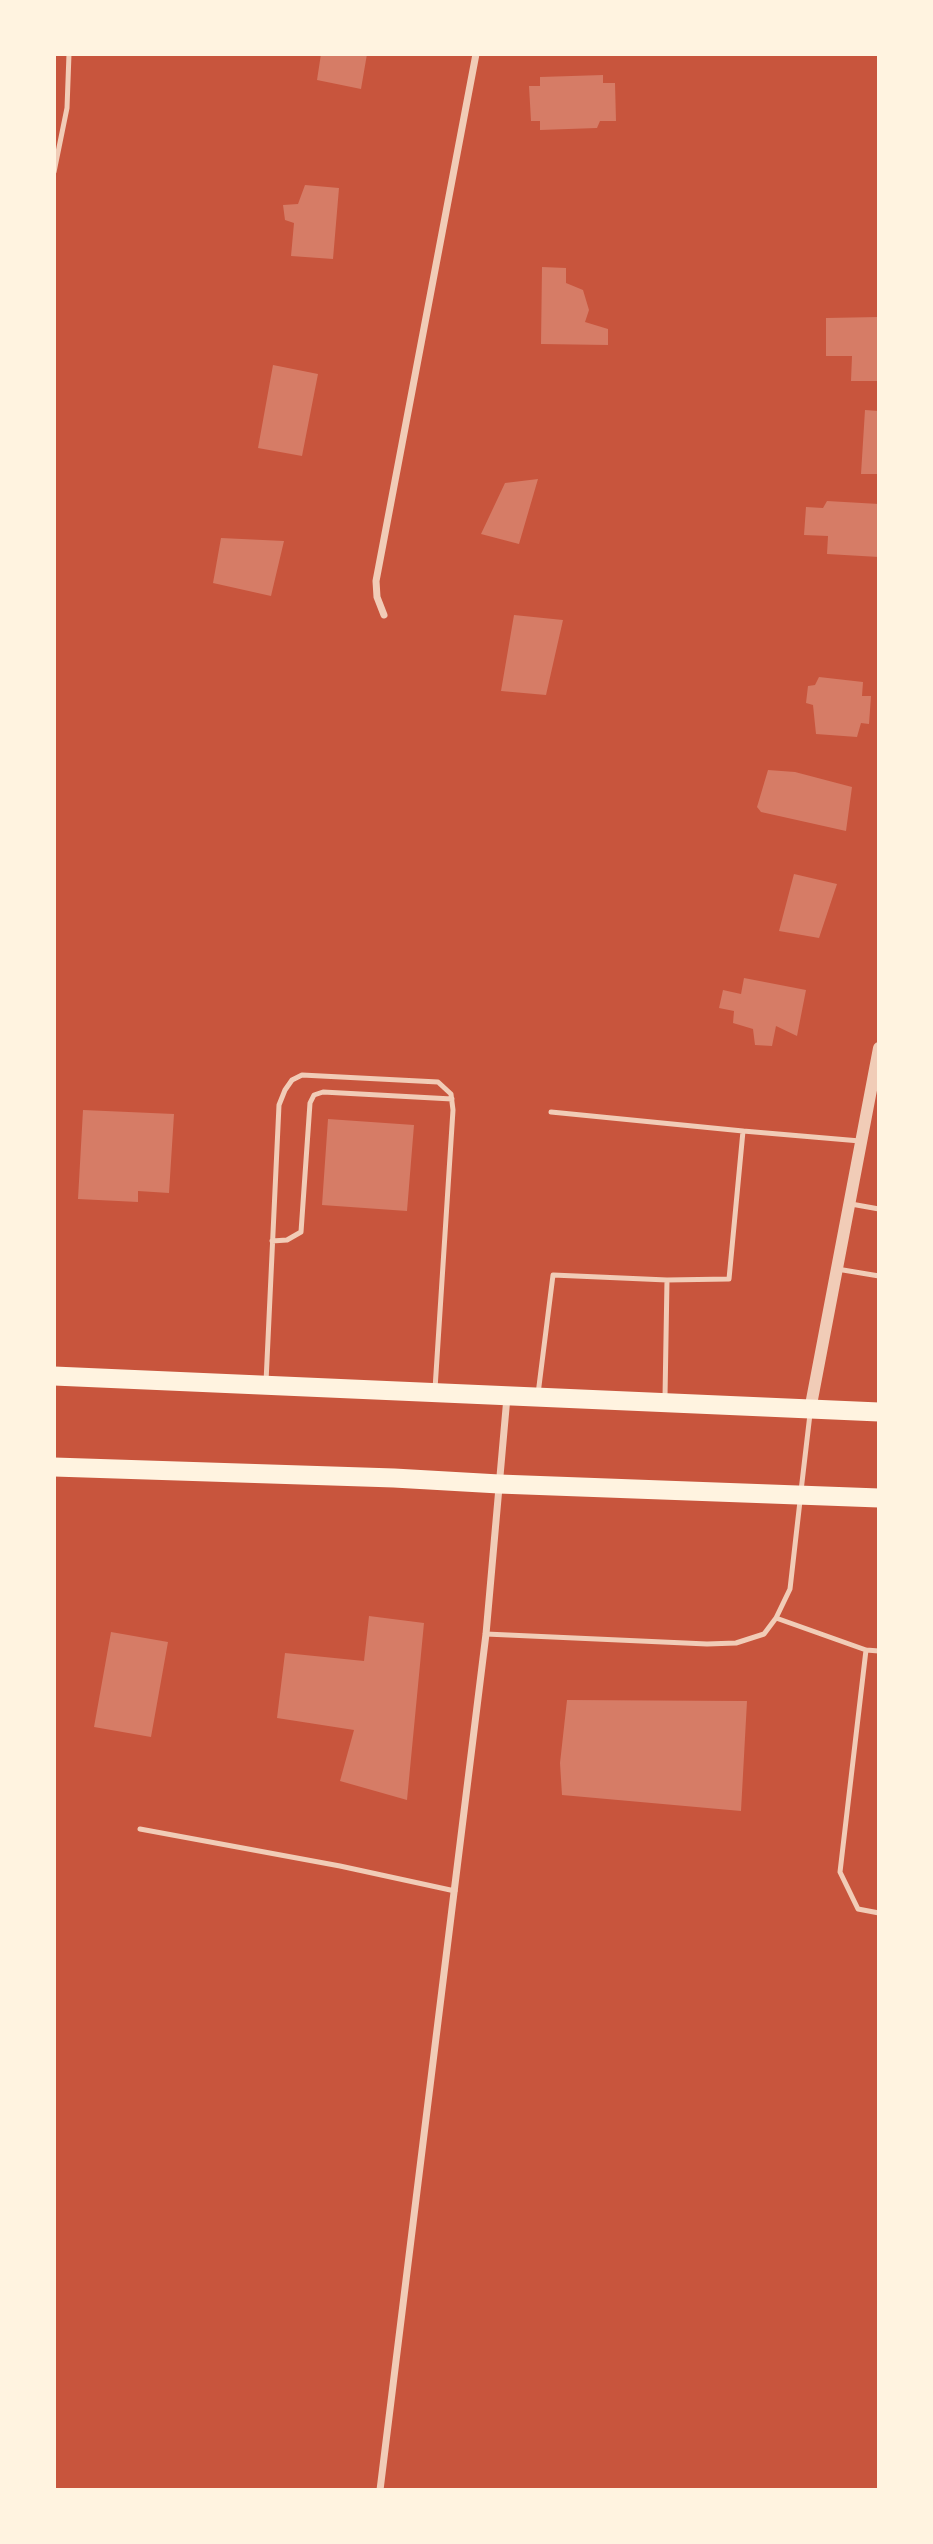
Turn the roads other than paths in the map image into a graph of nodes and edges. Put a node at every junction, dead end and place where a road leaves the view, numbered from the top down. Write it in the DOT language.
graph roads {
  1 [pos="69,54"];
  2 [pos="476,54"];
  3 [pos="54,121"];
  4 [pos="64,122"];
  5 [pos="54,172"];
  6 [pos="384,615"];
  7 [pos="879,1048"];
  8 [pos="452,1099"];
  9 [pos="551,1112"];
  10 [pos="743,1131"];
  11 [pos="861,1141"];
  12 [pos="849,1204"];
  13 [pos="879,1209"];
  14 [pos="272,1241"];
  15 [pos="837,1269"];
  16 [pos="879,1276"];
  17 [pos="667,1280"];
  18 [pos="54,1376"];
  19 [pos="265,1385"];
  20 [pos="435,1392"];
  21 [pos="507,1396"];
  22 [pos="537,1397"];
  23 [pos="665,1403"];
  24 [pos="810,1410"];
  25 [pos="879,1412"];
  26 [pos="54,1467"];
  27 [pos="499,1484"];
  28 [pos="800,1494"];
  29 [pos="879,1498"];
  30 [pos="776,1618"];
  31 [pos="486,1634"];
  32 [pos="866,1650"];
  33 [pos="879,1651"];
  34 [pos="140,1829"];
  35 [pos="455,1891"];
  36 [pos="879,1913"];
  37 [pos="380,2490"];
  1 -- 4 [label="lane"];
  2 -- 6 [label="street"];
  3 -- 4 [label="lane"];
  4 -- 5 [label="lane"];
  7 -- 11 [label="street"];
  8 -- 14 [label="lane"];
  8 -- 14 [label="lane"];
  8 -- 20 [label="lane"];
  9 -- 10 [label="lane"];
  10 -- 11 [label="lane"];
  10 -- 17 [label="lane"];
  11 -- 12 [label="street"];
  12 -- 13 [label="lane"];
  12 -- 15 [label="street"];
  14 -- 19 [label="lane"];
  15 -- 16 [label="lane"];
  15 -- 24 [label="street"];
  17 -- 22 [label="lane"];
  17 -- 23 [label="lane"];
  18 -- 19 [label="highway"];
  19 -- 20 [label="highway"];
  20 -- 21 [label="highway"];
  21 -- 22 [label="highway"];
  21 -- 27 [label="street"];
  22 -- 23 [label="highway"];
  23 -- 24 [label="highway"];
  24 -- 25 [label="highway"];
  24 -- 28 [label="lane"];
  26 -- 27 [label="highway"];
  27 -- 28 [label="highway"];
  27 -- 31 [label="street"];
  28 -- 29 [label="highway"];
  28 -- 30 [label="lane"];
  30 -- 31 [label="lane"];
  30 -- 32 [label="lane"];
  31 -- 35 [label="street"];
  32 -- 33 [label="lane"];
  32 -- 36 [label="lane"];
  34 -- 35 [label="lane"];
  35 -- 37 [label="street"];
}
